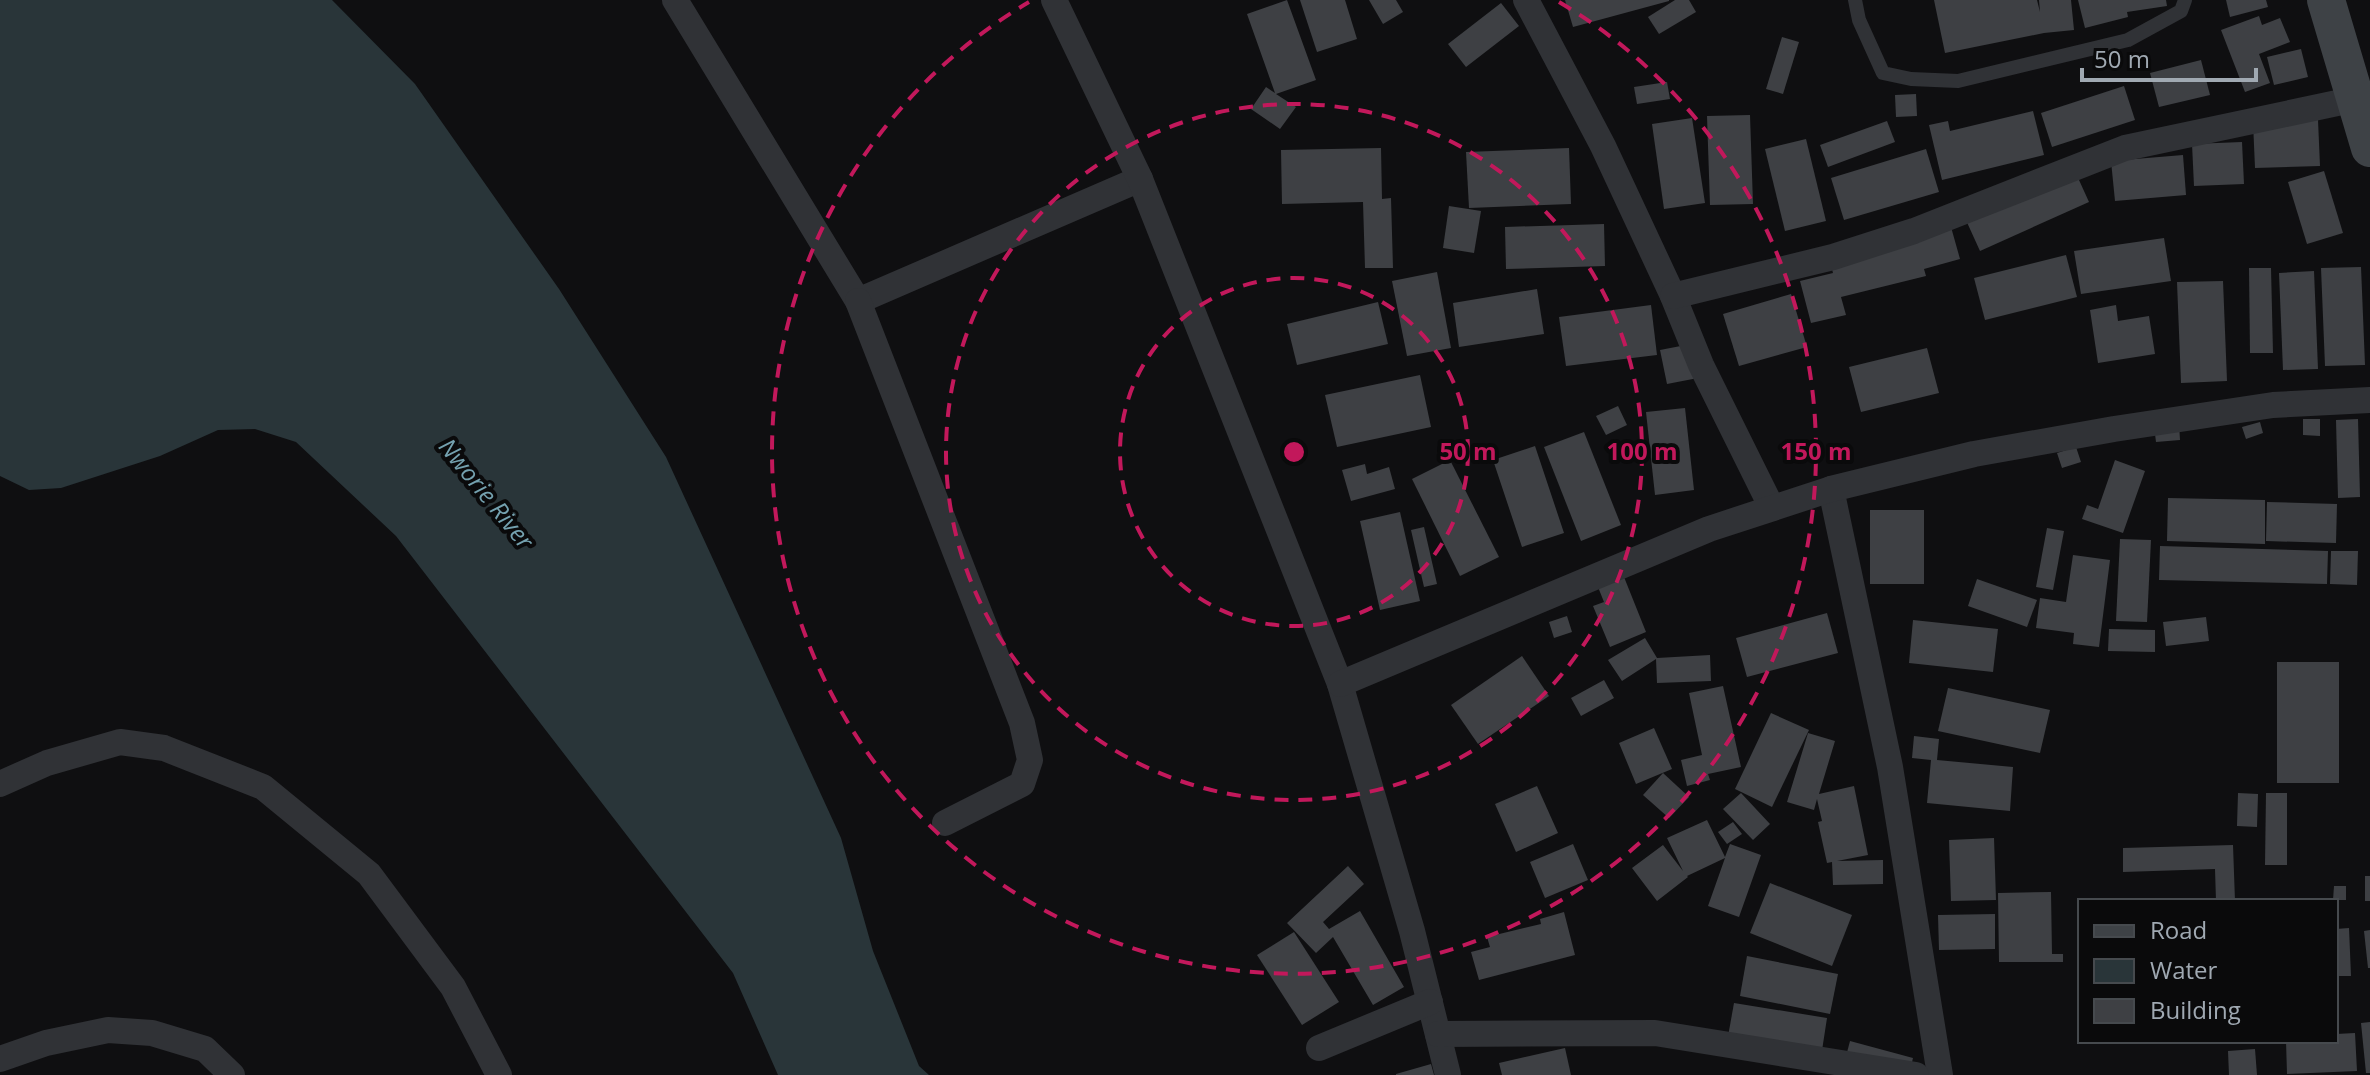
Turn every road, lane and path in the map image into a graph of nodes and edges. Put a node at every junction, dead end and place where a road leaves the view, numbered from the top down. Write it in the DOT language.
graph roads {
  1 [pos="675,0"];
  2 [pos="1054,0"];
  3 [pos="1526,0"];
  4 [pos="1855,0"];
  5 [pos="2185,0"];
  6 [pos="2326,0"];
  7 [pos="2356,99"];
  8 [pos="2370,148"];
  9 [pos="1140,179"];
  10 [pos="1673,296"];
  11 [pos="858,301"];
  12 [pos="2370,400"];
  13 [pos="1831,489"];
  14 [pos="1772,508"];
  15 [pos="1340,684"];
  16 [pos="0,784"];
  17 [pos="945,823"];
  18 [pos="1430,1002"];
  19 [pos="1438,1034"];
  20 [pos="1319,1048"];
  21 [pos="0,1059"];
  22 [pos="232,1075"];
  23 [pos="499,1075"];
  24 [pos="1448,1075"];
  25 [pos="1916,1075"];
  26 [pos="1940,1075"];
  1 -- 11 [label="street"];
  2 -- 9 [label="street"];
  3 -- 10 [label="street"];
  4 -- 5 [label="lane"];
  6 -- 7 [label="main road"];
  7 -- 8 [label="main road"];
  7 -- 10 [label="street"];
  9 -- 11 [label="street"];
  9 -- 15 [label="street"];
  10 -- 14 [label="street"];
  11 -- 17 [label="street"];
  12 -- 13 [label="street"];
  13 -- 14 [label="street"];
  13 -- 26 [label="street"];
  14 -- 15 [label="street"];
  15 -- 18 [label="street"];
  16 -- 23 [label="street"];
  18 -- 19 [label="street"];
  18 -- 20 [label="street"];
  19 -- 24 [label="street"];
  19 -- 25 [label="street"];
  21 -- 22 [label="street"];
}
